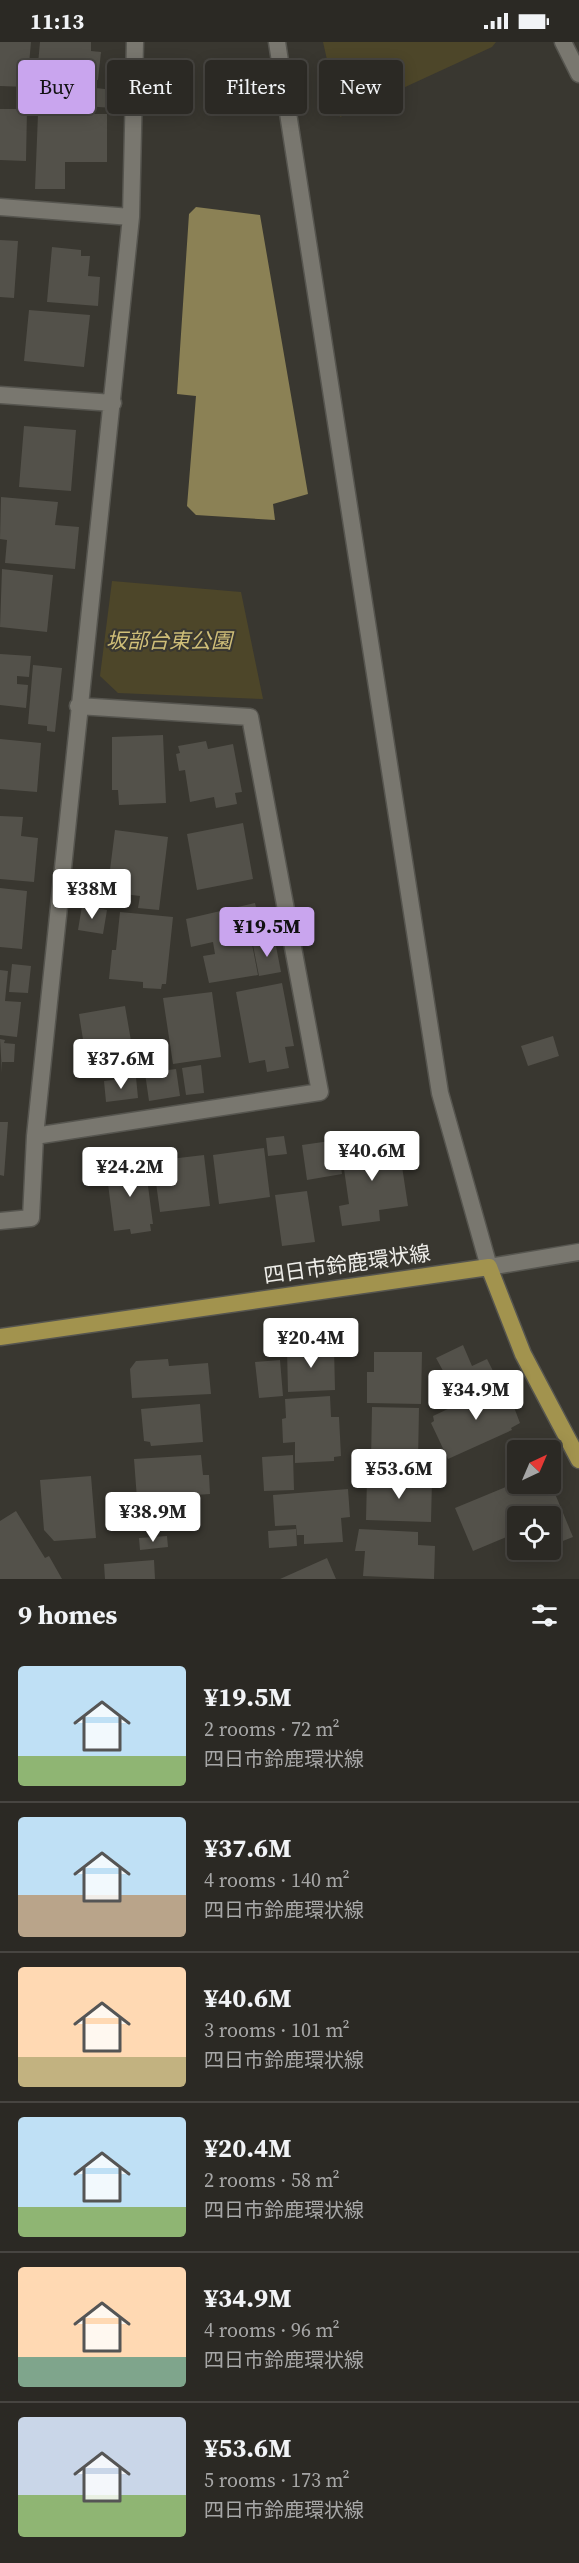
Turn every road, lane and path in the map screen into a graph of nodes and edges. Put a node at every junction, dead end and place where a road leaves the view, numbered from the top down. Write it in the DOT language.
graph roads {
  1 [pos="135,42"];
  2 [pos="276,42"];
  3 [pos="563,42"];
  4 [pos="579,74"];
  5 [pos="0,207"];
  6 [pos="131,217"];
  7 [pos="0,395"];
  8 [pos="113,404"];
  9 [pos="78,706"];
  10 [pos="35,1136"];
  11 [pos="0,1221"];
  12 [pos="579,1252"];
  13 [pos="489,1267"];
  14 [pos="0,1337"];
  15 [pos="579,1460"];
  1 -- 6 [label="street"];
  2 -- 13 [label="street"];
  3 -- 4 [label="street"];
  5 -- 6 [label="street"];
  6 -- 8 [label="street"];
  7 -- 8 [label="street"];
  8 -- 9 [label="street"];
  9 -- 10 [label="street"];
  9 -- 10 [label="street"];
  10 -- 11 [label="street"];
  12 -- 13 [label="street"];
  13 -- 14 [label="main road, 四日市鈴鹿環状線"];
  13 -- 15 [label="main road"];
}
